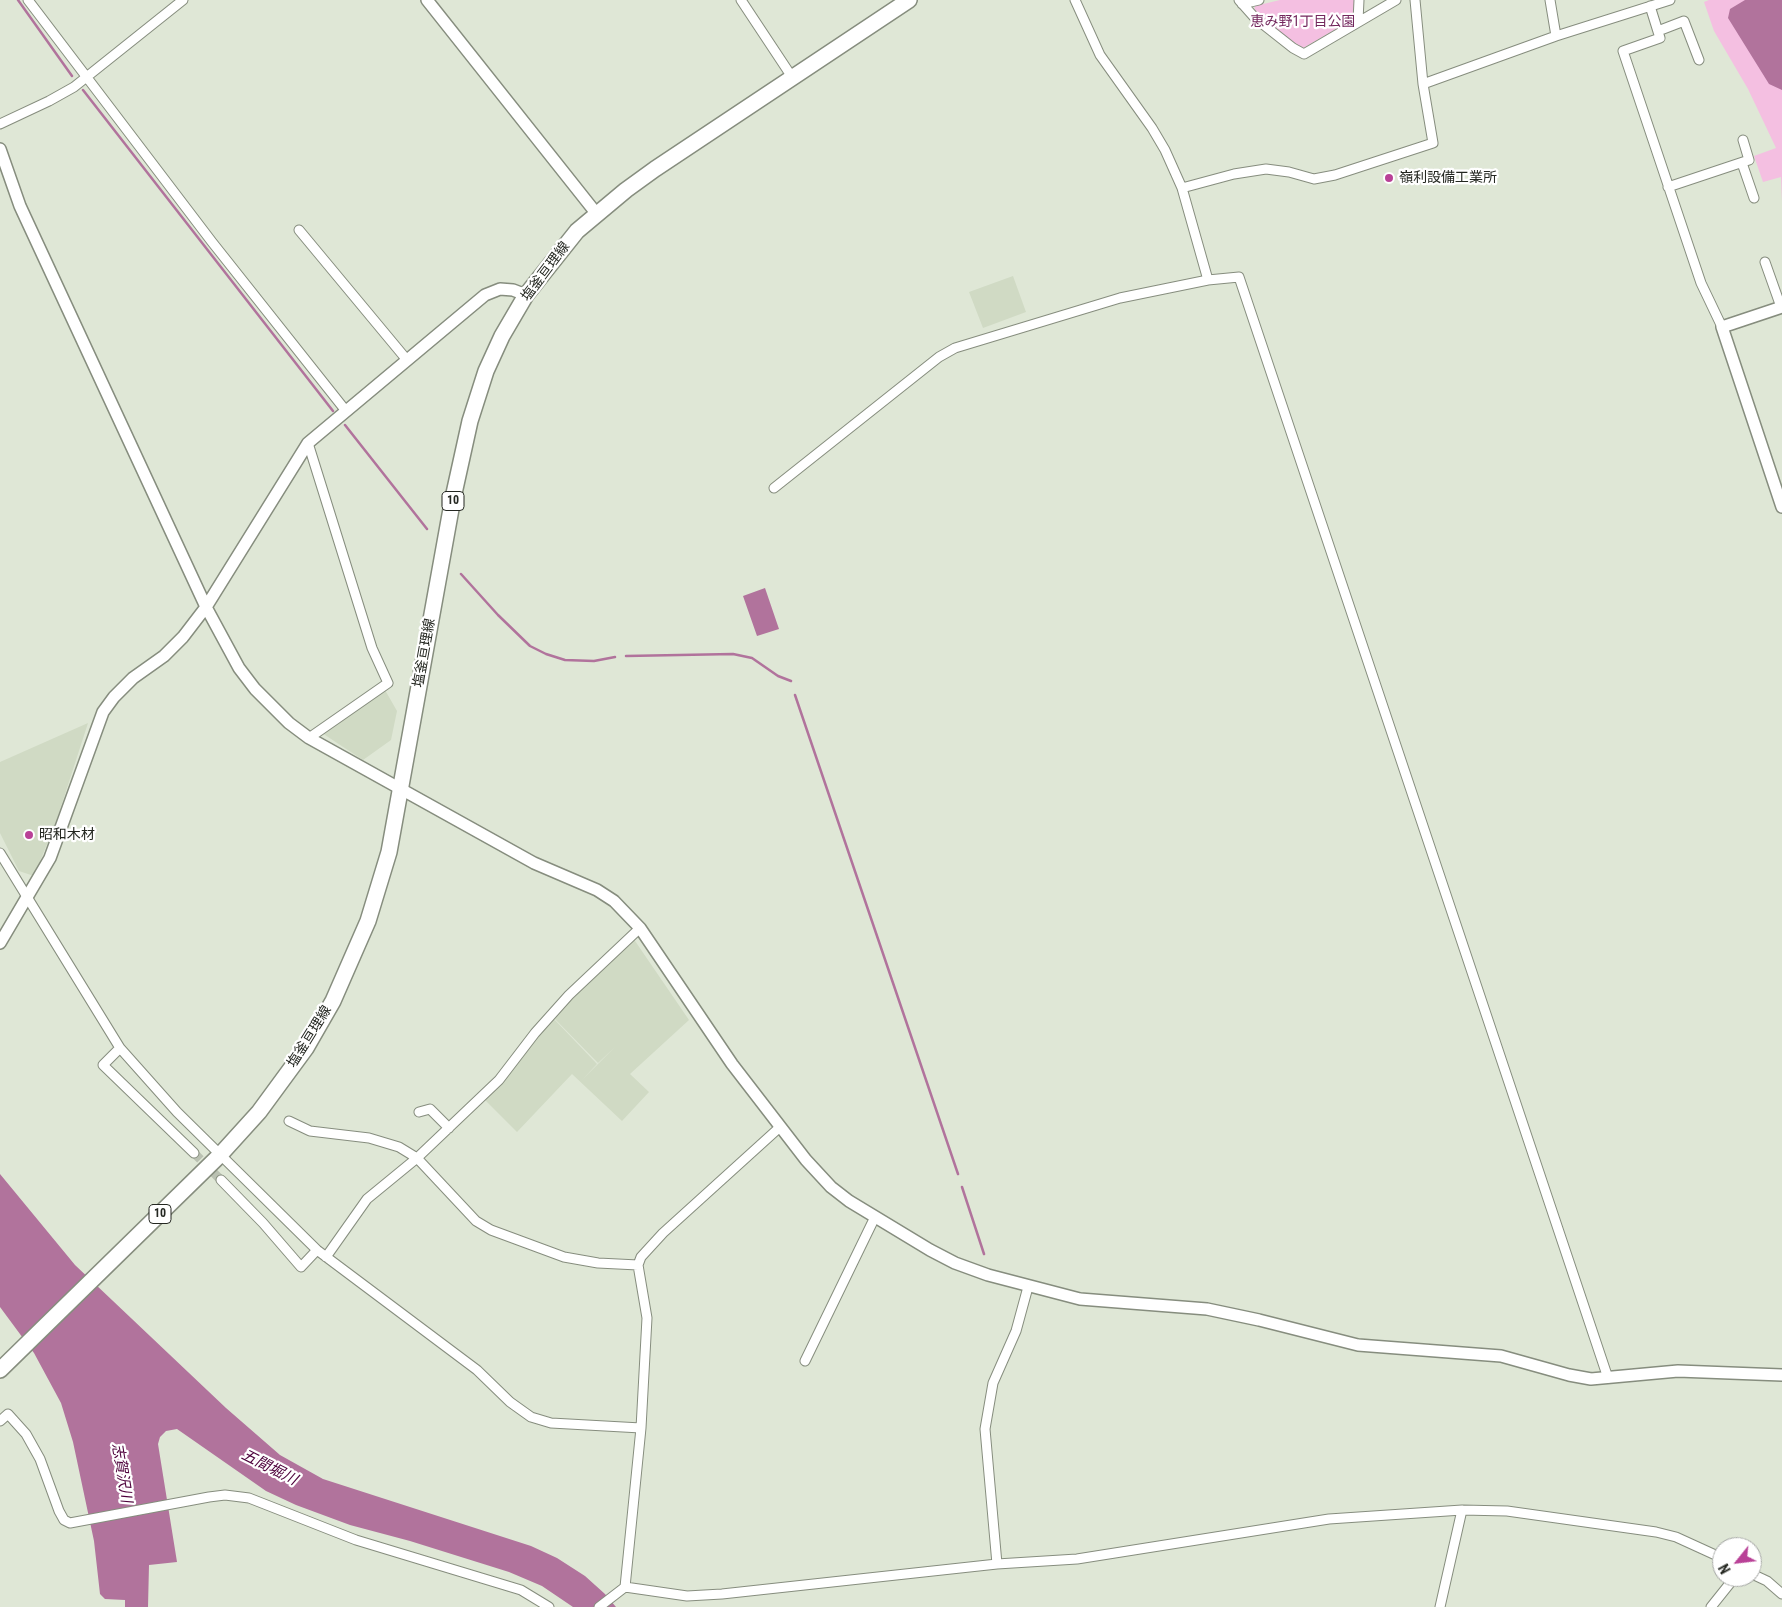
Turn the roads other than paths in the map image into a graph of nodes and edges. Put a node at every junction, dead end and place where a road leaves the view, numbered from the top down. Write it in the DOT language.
graph roads {
  1 [pos="28,0"];
  2 [pos="183,0"];
  3 [pos="427,0"];
  4 [pos="741,0"];
  5 [pos="909,0"];
  6 [pos="1075,0"];
  7 [pos="1259,0"];
  8 [pos="1359,0"];
  9 [pos="1396,0"];
  10 [pos="1415,0"];
  11 [pos="1550,0"];
  12 [pos="1670,0"];
  13 [pos="1241,2"];
  14 [pos="1650,6"];
  15 [pos="1358,21"];
  16 [pos="1658,31"];
  17 [pos="1556,36"];
  18 [pos="1699,60"];
  19 [pos="792,77"];
  20 [pos="85,78"];
  21 [pos="1423,84"];
  22 [pos="0,124"];
  23 [pos="1743,140"];
  24 [pos="0,149"];
  25 [pos="1742,163"];
  26 [pos="1668,187"];
  27 [pos="1182,188"];
  28 [pos="1754,198"];
  29 [pos="596,214"];
  30 [pos="299,230"];
  31 [pos="1765,262"];
  32 [pos="1208,280"];
  33 [pos="526,295"];
  34 [pos="1781,307"];
  35 [pos="1722,327"];
  36 [pos="407,360"];
  37 [pos="346,411"];
  38 [pos="308,443"];
  39 [pos="1777,477"];
  40 [pos="774,488"];
  41 [pos="1782,507"];
  42 [pos="206,607"];
  43 [pos="309,738"];
  44 [pos="401,791"];
  45 [pos="0,853"];
  46 [pos="28,897"];
  47 [pos="640,928"];
  48 [pos="0,943"];
  49 [pos="120,1048"];
  50 [pos="419,1112"];
  51 [pos="289,1121"];
  52 [pos="780,1127"];
  53 [pos="449,1128"];
  54 [pos="194,1153"];
  55 [pos="220,1155"];
  56 [pos="417,1158"];
  57 [pos="221,1180"];
  58 [pos="875,1217"];
  59 [pos="317,1250"];
  60 [pos="326,1257"];
  61 [pos="638,1265"];
  62 [pos="1028,1287"];
  63 [pos="806,1361"];
  64 [pos="0,1370"];
  65 [pos="1782,1375"];
  66 [pos="1608,1378"];
  67 [pos="0,1421"];
  68 [pos="641,1428"];
  69 [pos="1462,1510"];
  70 [pos="1712,1553"];
  71 [pos="997,1564"];
  72 [pos="1762,1579"];
  73 [pos="625,1587"];
  74 [pos="1727,1587"];
  75 [pos="1782,1594"];
  76 [pos="549,1607"];
  77 [pos="599,1607"];
  78 [pos="1440,1607"];
  79 [pos="1711,1607"];
  1 -- 20 [label="street"];
  2 -- 20 [label="street"];
  3 -- 29 [label="street"];
  4 -- 19 [label="street"];
  5 -- 19 [label="main road, 塩釜亘理線 / 10"];
  6 -- 27 [label="street"];
  7 -- 13 [label="street"];
  8 -- 15 [label="street"];
  9 -- 15 [label="street"];
  10 -- 21 [label="street"];
  11 -- 17 [label="street"];
  12 -- 14 [label="street"];
  13 -- 15 [label="street"];
  14 -- 16 [label="street"];
  14 -- 17 [label="street"];
  16 -- 18 [label="street"];
  16 -- 26 [label="street"];
  17 -- 21 [label="street"];
  19 -- 29 [label="main road, 塩釜亘理線 / 10"];
  20 -- 22 [label="street"];
  20 -- 37 [label="street"];
  21 -- 27 [label="street"];
  23 -- 25 [label="street"];
  24 -- 42 [label="street"];
  25 -- 26 [label="street"];
  25 -- 28 [label="street"];
  26 -- 35 [label="street"];
  27 -- 32 [label="street"];
  29 -- 33 [label="main road, 塩釜亘理線 / 10"];
  30 -- 36 [label="street"];
  31 -- 34 [label="street"];
  32 -- 40 [label="street"];
  32 -- 66 [label="street"];
  33 -- 36 [label="street"];
  33 -- 44 [label="main road, 塩釜亘理線 / 10"];
  34 -- 35 [label="street"];
  35 -- 39 [label="street"];
  36 -- 37 [label="street"];
  37 -- 38 [label="street"];
  38 -- 42 [label="street"];
  38 -- 43 [label="street"];
  39 -- 41 [label="street"];
  42 -- 43 [label="street"];
  42 -- 46 [label="street"];
  43 -- 44 [label="street"];
  44 -- 47 [label="street"];
  44 -- 55 [label="main road, 塩釜亘理線 / 10"];
  45 -- 46 [label="street"];
  46 -- 48 [label="street"];
  46 -- 49 [label="street"];
  47 -- 52 [label="street"];
  47 -- 53 [label="street"];
  49 -- 54 [label="street"];
  49 -- 55 [label="street"];
  50 -- 53 [label="street"];
  51 -- 56 [label="street"];
  52 -- 58 [label="street"];
  52 -- 61 [label="street"];
  53 -- 56 [label="street"];
  55 -- 59 [label="street"];
  55 -- 64 [label="main road, 塩釜亘理線 / 10"];
  56 -- 60 [label="street"];
  56 -- 61 [label="street"];
  57 -- 59 [label="street"];
  58 -- 62 [label="street"];
  58 -- 63 [label="street"];
  59 -- 60 [label="street"];
  60 -- 68 [label="street"];
  61 -- 68 [label="street"];
  62 -- 66 [label="street"];
  62 -- 71 [label="street"];
  65 -- 66 [label="street"];
  67 -- 76 [label="street"];
  68 -- 73 [label="street"];
  69 -- 70 [label="street"];
  69 -- 71 [label="street"];
  69 -- 78 [label="street"];
  71 -- 73 [label="street"];
  72 -- 75 [label="street"];
  73 -- 77 [label="street"];
  74 -- 79 [label="street"];
}
